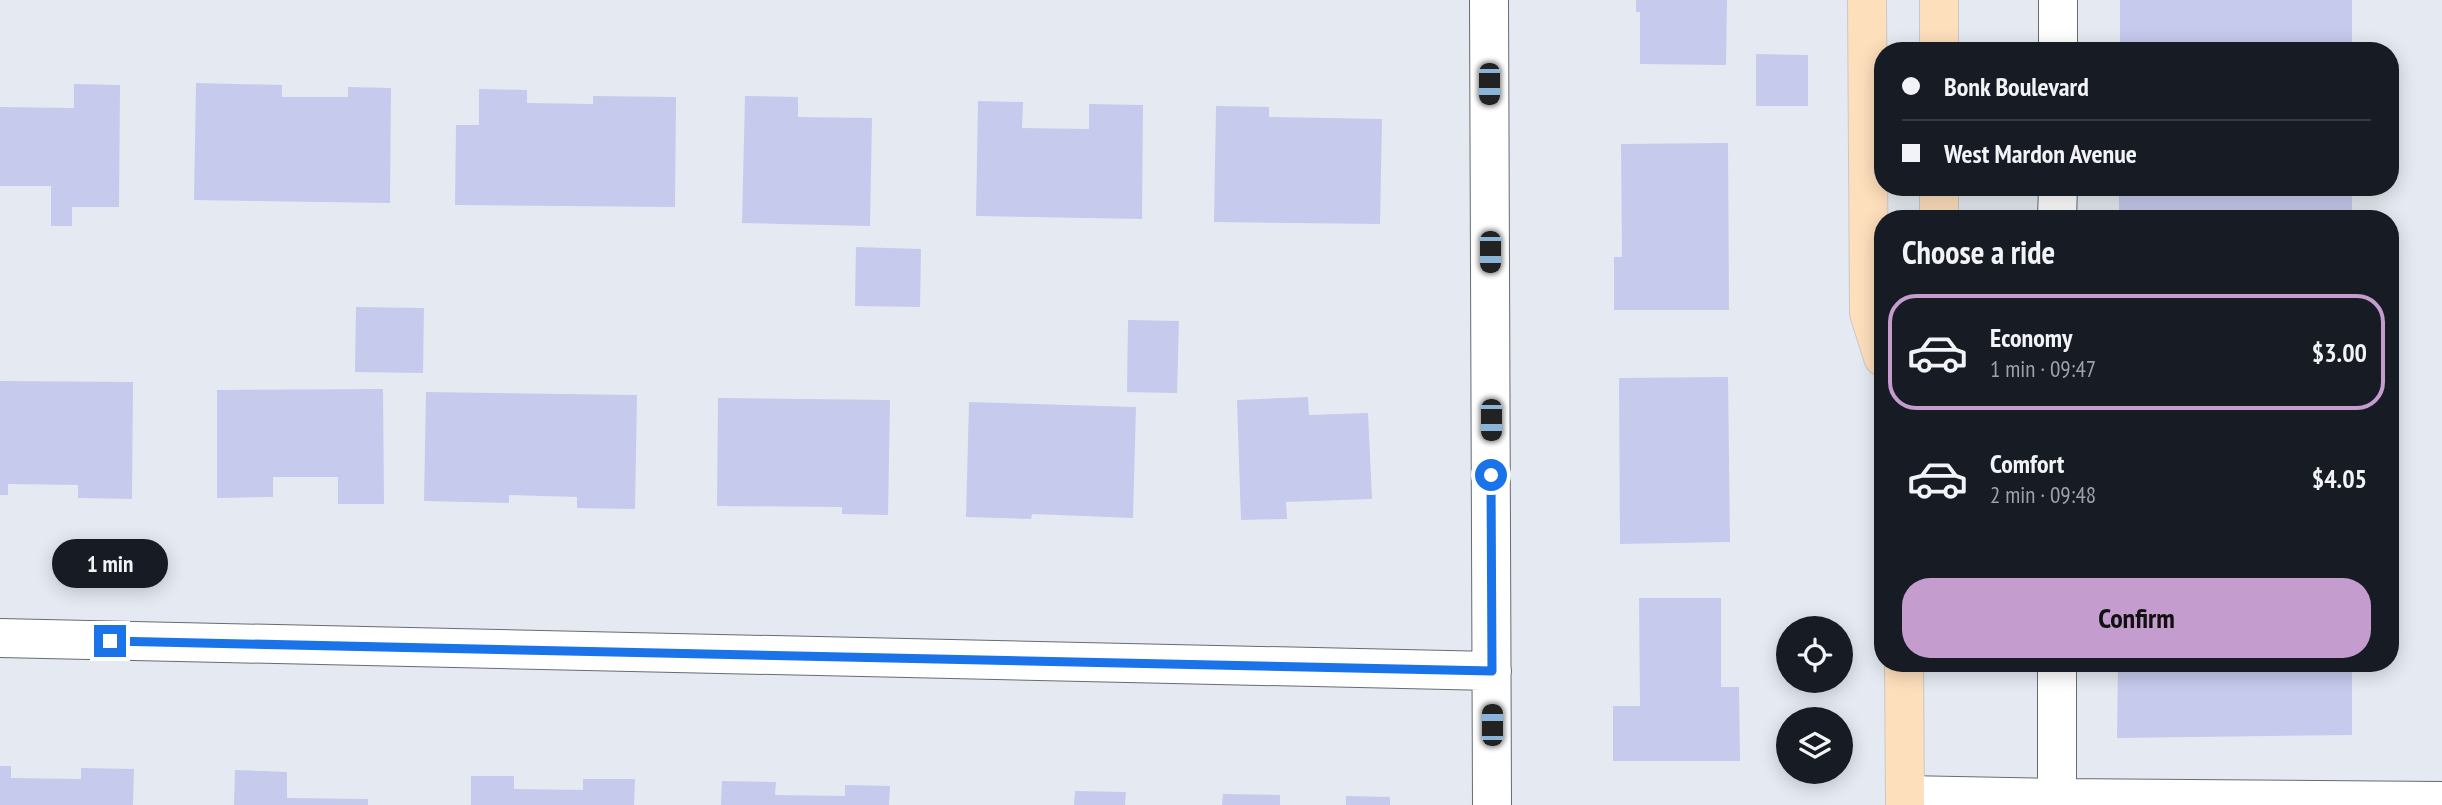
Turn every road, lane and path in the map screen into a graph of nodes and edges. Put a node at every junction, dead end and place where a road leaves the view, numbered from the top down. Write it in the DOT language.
graph roads {
  1 [pos="1489,0"];
  2 [pos="1867,0"];
  3 [pos="1939,0"];
  4 [pos="2058,0"];
  5 [pos="1939,42"];
  6 [pos="2058,42"];
  7 [pos="1874,329"];
  8 [pos="0,638"];
  9 [pos="1492,671"];
  10 [pos="1903,672"];
  11 [pos="2057,672"];
  12 [pos="1905,800"];
  13 [pos="2442,801"];
  14 [pos="2056,802"];
  15 [pos="1492,805"];
  1 -- 9 [label="street"];
  2 -- 7 [label="main road"];
  3 -- 5 [label="main road"];
  4 -- 6 [label="street"];
  8 -- 9 [label="street"];
  9 -- 15 [label="street"];
  10 -- 12 [label="main road"];
  11 -- 14 [label="street"];
  12 -- 14 [label="street"];
  13 -- 14 [label="street"];
}
